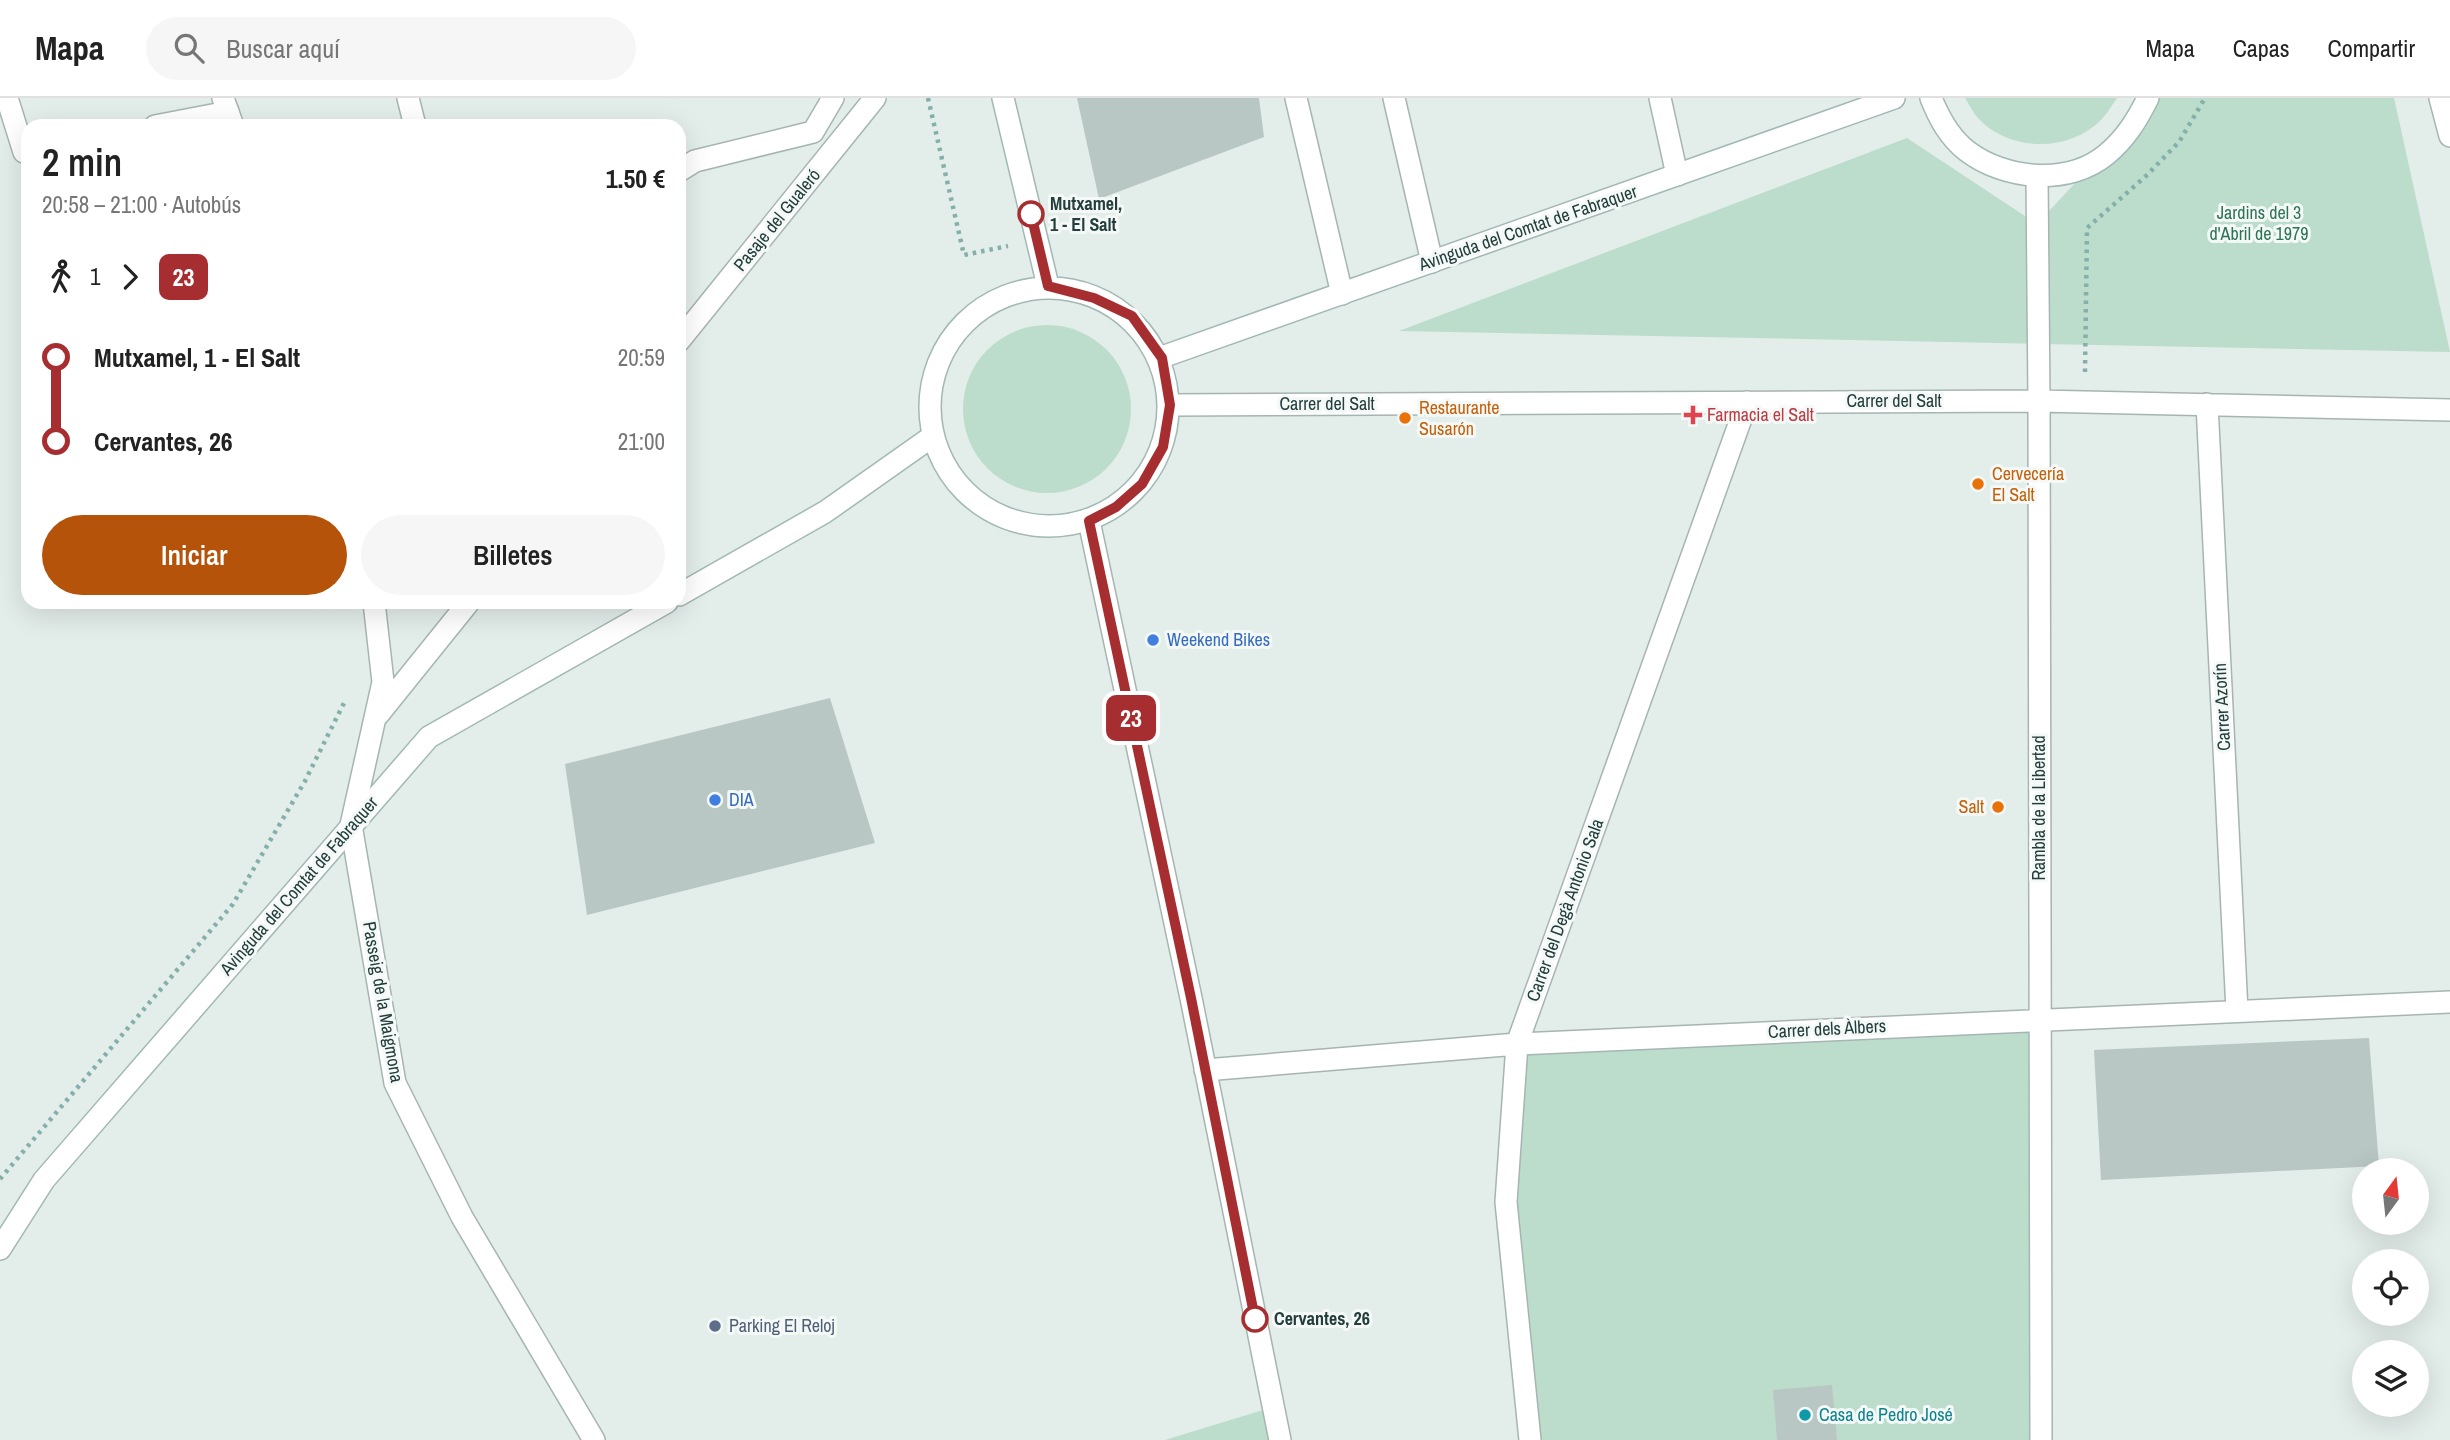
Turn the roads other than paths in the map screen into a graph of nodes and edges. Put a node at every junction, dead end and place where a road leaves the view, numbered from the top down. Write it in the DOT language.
graph roads {
  1 [pos="7,98"];
  2 [pos="408,98"];
  3 [pos="832,98"];
  4 [pos="875,98"];
  5 [pos="1003,98"];
  6 [pos="1296,98"];
  7 [pos="1394,98"];
  8 [pos="1660,98"];
  9 [pos="1894,98"];
  10 [pos="1931,98"];
  11 [pos="2148,98"];
  12 [pos="2440,98"];
  13 [pos="228,112"];
  14 [pos="192,119"];
  15 [pos="413,119"];
  16 [pos="2450,136"];
  17 [pos="21,142"];
  18 [pos="686,167"];
  19 [pos="1677,175"];
  20 [pos="2037,176"];
  21 [pos="1432,262"];
  22 [pos="1048,286"];
  23 [pos="1342,294"];
  24 [pos="686,332"];
  25 [pos="1162,358"];
  26 [pos="2039,401"];
  27 [pos="1747,402"];
  28 [pos="2207,404"];
  29 [pos="1170,405"];
  30 [pos="2450,410"];
  31 [pos="930,438"];
  32 [pos="1089,521"];
  33 [pos="686,591"];
  34 [pos="375,609"];
  35 [pos="463,609"];
  36 [pos="655,609"];
  37 [pos="375,719"];
  38 [pos="351,825"];
  39 [pos="2450,1002"];
  40 [pos="2237,1011"];
  41 [pos="2039,1019"];
  42 [pos="1517,1044"];
  43 [pos="1205,1070"];
  44 [pos="0,1250"];
  45 [pos="594,1440"];
  46 [pos="1280,1440"];
  47 [pos="1530,1440"];
  48 [pos="2041,1440"];
  1 -- 17 [label="street"];
  2 -- 15 [label="street"];
  3 -- 18 [label="street"];
  4 -- 24 [label="street, Pasaje del Gualeró"];
  5 -- 22 [label="street"];
  6 -- 23 [label="street"];
  7 -- 21 [label="street"];
  8 -- 19 [label="street"];
  9 -- 19 [label="street, Avinguda del Comtat de Fabraquer"];
  10 -- 20 [label="street"];
  11 -- 20 [label="street"];
  12 -- 16 [label="street"];
  13 -- 14 [label="street"];
  19 -- 21 [label="street, Avinguda del Comtat de Fabraquer"];
  20 -- 26 [label="street, Rambla de la Libertad"];
  21 -- 23 [label="street, Avinguda del Comtat de Fabraquer"];
  22 -- 25 [label="street"];
  22 -- 31 [label="street"];
  23 -- 25 [label="street, Avinguda del Comtat de Fabraquer"];
  25 -- 29 [label="street"];
  26 -- 27 [label="street, Carrer del Salt"];
  26 -- 28 [label="street, Carrer del Salt"];
  26 -- 41 [label="street, Rambla de la Libertad"];
  27 -- 29 [label="street, Carrer del Salt"];
  27 -- 42 [label="street, Carrer del Degà Antonio Sala"];
  28 -- 30 [label="street, Carrer del Salt"];
  28 -- 40 [label="street, Carrer Azorín"];
  29 -- 32 [label="street"];
  31 -- 32 [label="street"];
  31 -- 33 [label="street"];
  32 -- 43 [label="street"];
  34 -- 37 [label="street, Passeig de la Maigmona"];
  35 -- 37 [label="street"];
  36 -- 38 [label="street, Avinguda del Comtat de Fabraquer"];
  37 -- 38 [label="street, Passeig de la Maigmona"];
  38 -- 44 [label="street, Avinguda del Comtat de Fabraquer"];
  38 -- 45 [label="street, Passeig de la Maigmona"];
  39 -- 40 [label="street, Carrer dels Àlbers"];
  40 -- 41 [label="street, Carrer dels Àlbers"];
  41 -- 42 [label="street, Carrer dels Àlbers"];
  41 -- 48 [label="street, Rambla de la Libertad"];
  42 -- 43 [label="street, Carrer dels Àlbers"];
  42 -- 47 [label="street, Carrer del Degà Antonio Sala"];
  43 -- 46 [label="street"];
}
